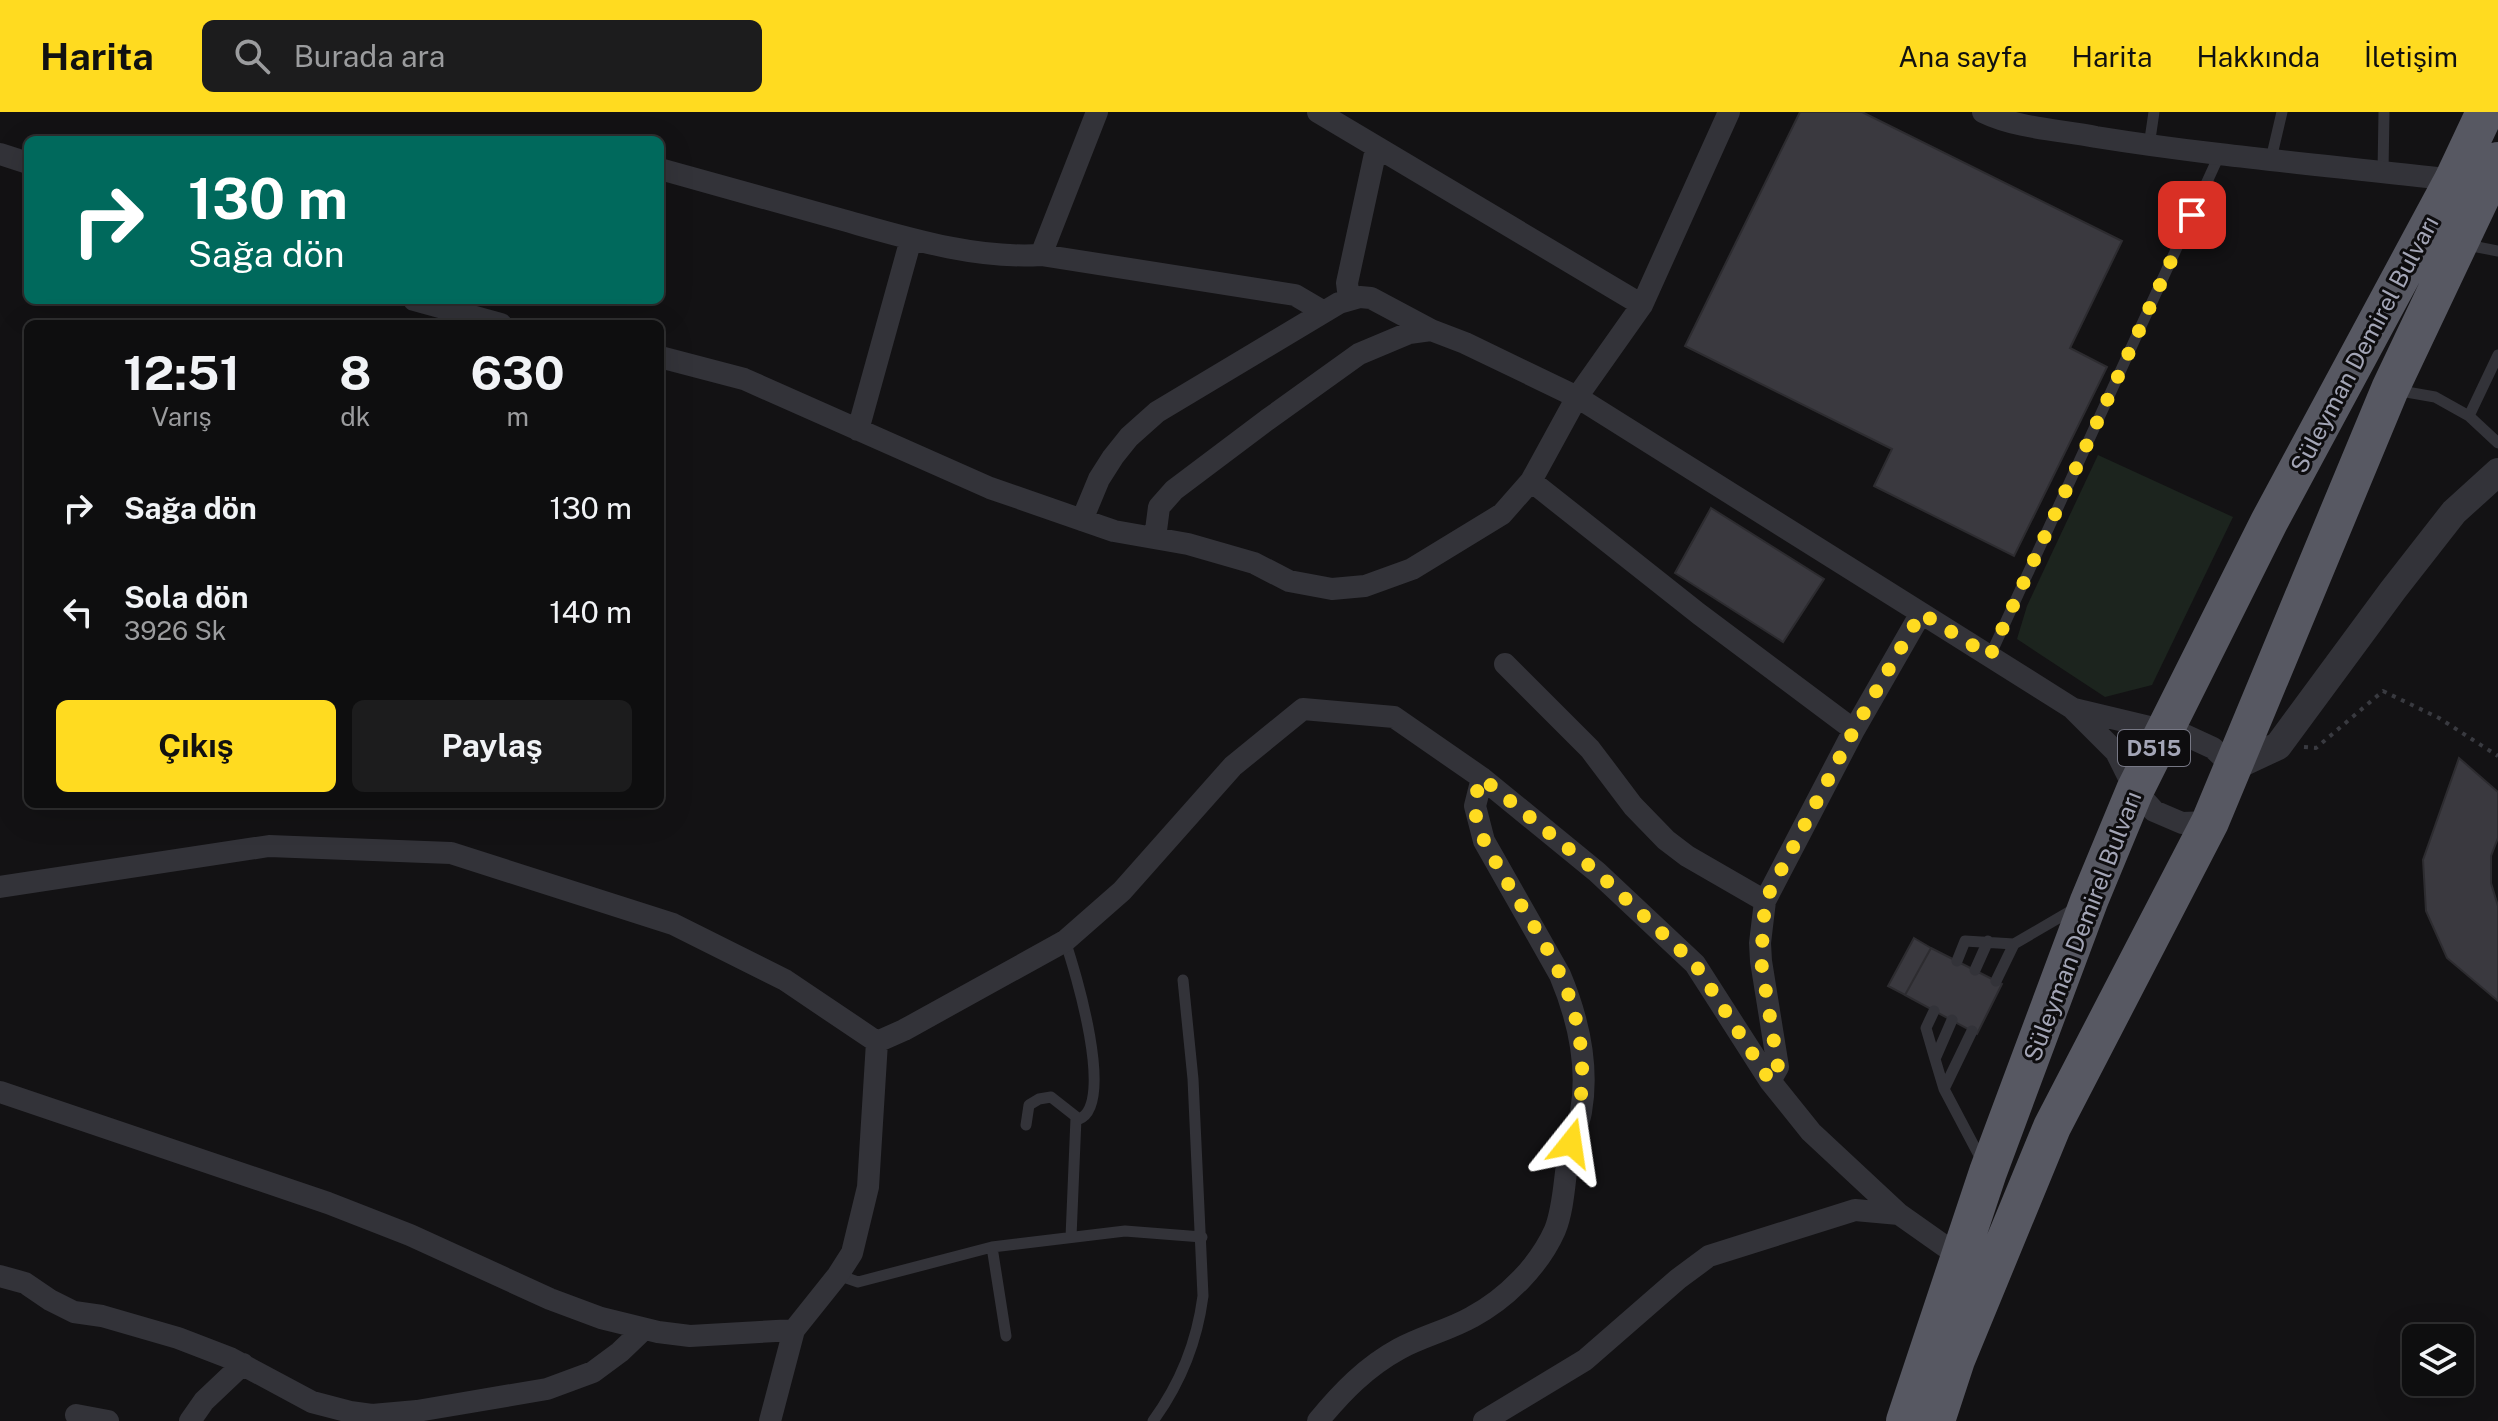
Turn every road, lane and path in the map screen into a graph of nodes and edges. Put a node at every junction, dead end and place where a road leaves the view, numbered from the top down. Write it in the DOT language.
graph roads {
  1 [pos="1097,112"];
  2 [pos="1318,112"];
  3 [pos="1729,112"];
  4 [pos="1983,112"];
  5 [pos="2154,112"];
  6 [pos="2282,112"];
  7 [pos="2384,112"];
  8 [pos="2485,112"];
  9 [pos="2149,146"];
  10 [pos="1376,149"];
  11 [pos="0,154"];
  12 [pos="2271,159"];
  13 [pos="2217,160"];
  14 [pos="2498,161"];
  15 [pos="24,162"];
  16 [pos="664,170"];
  17 [pos="2383,172"];
  18 [pos="2474,196"];
  19 [pos="911,239"];
  20 [pos="2458,244"];
  21 [pos="2498,251"];
  22 [pos="1041,255"];
  23 [pos="1349,299"];
  24 [pos="428,304"];
  25 [pos="1642,305"];
  26 [pos="1324,312"];
  27 [pos="485,320"];
  28 [pos="1431,330"];
  29 [pos="2498,355"];
  30 [pos="664,358"];
  31 [pos="2390,389"];
  32 [pos="1577,397"];
  33 [pos="2469,416"];
  34 [pos="858,430"];
  35 [pos="2498,443"];
  36 [pos="2498,472"];
  37 [pos="1531,481"];
  38 [pos="1082,520"];
  39 [pos="1155,538"];
  40 [pos="1921,613"];
  41 [pos="1990,656"];
  42 [pos="1505,664"];
  43 [pos="2072,708"];
  44 [pos="1854,730"];
  45 [pos="2162,732"];
  46 [pos="2278,746"];
  47 [pos="2498,756"];
  48 [pos="2233,767"];
  49 [pos="1482,778"];
  50 [pos="2135,790"];
  51 [pos="2210,822"];
  52 [pos="0,887"];
  53 [pos="1765,901"];
  54 [pos="2089,901"];
  55 [pos="1065,941"];
  56 [pos="1988,941"];
  57 [pos="2014,944"];
  58 [pos="1957,961"];
  59 [pos="1975,970"];
  60 [pos="1183,980"];
  61 [pos="1996,981"];
  62 [pos="1934,1011"];
  63 [pos="1952,1020"];
  64 [pos="1972,1031"];
  65 [pos="877,1042"];
  66 [pos="1935,1059"];
  67 [pos="1770,1081"];
  68 [pos="1944,1089"];
  69 [pos="0,1092"];
  70 [pos="1076,1118"];
  71 [pos="1026,1125"];
  72 [pos="1988,1172"];
  73 [pos="1899,1214"];
  74 [pos="1071,1237"];
  75 [pos="1202,1237"];
  76 [pos="992,1247"];
  77 [pos="1960,1257"];
  78 [pos="838,1275"];
  79 [pos="0,1276"];
  80 [pos="644,1329"];
  81 [pos="794,1330"];
  82 [pos="1006,1336"];
  83 [pos="243,1364"];
  84 [pos="76,1415"];
  85 [pos="108,1421"];
  86 [pos="190,1421"];
  87 [pos="770,1421"];
  88 [pos="1153,1421"];
  89 [pos="1318,1421"];
  90 [pos="1484,1421"];
  91 [pos="1905,1421"];
  92 [pos="1936,1421"];
  1 -- 22 [label="street"];
  2 -- 10 [label="street"];
  3 -- 25 [label="street"];
  4 -- 9 [label="street"];
  5 -- 9 [label="lane"];
  6 -- 12 [label="lane"];
  7 -- 17 [label="lane"];
  8 -- 18 [label="highway, Süleyman Demirel Bulvarı / D515"];
  9 -- 12 [label="street"];
  10 -- 23 [label="street"];
  10 -- 25 [label="street"];
  11 -- 15 [label="street"];
  12 -- 17 [label="street"];
  13 -- 41 [label="lane"];
  14 -- 18 [label="highway, Süleyman Demirel Bulvarı / D515"];
  16 -- 19 [label="street"];
  17 -- 18 [label="street"];
  18 -- 20 [label="highway, Süleyman Demirel Bulvarı / D515"];
  18 -- 45 [label="highway, Süleyman Demirel Bulvarı / D515"];
  19 -- 22 [label="street"];
  19 -- 34 [label="street"];
  20 -- 21 [label="lane"];
  20 -- 31 [label="highway, Süleyman Demirel Bulvarı / D515"];
  22 -- 26 [label="street"];
  23 -- 26 [label="street"];
  23 -- 28 [label="street"];
  24 -- 27 [label="street"];
  25 -- 32 [label="street"];
  26 -- 38 [label="street"];
  28 -- 32 [label="street"];
  28 -- 39 [label="street"];
  29 -- 33 [label="lane"];
  30 -- 34 [label="street"];
  31 -- 33 [label="lane"];
  31 -- 48 [label="highway, Süleyman Demirel Bulvarı / D515"];
  32 -- 37 [label="street"];
  32 -- 40 [label="street"];
  33 -- 35 [label="lane"];
  34 -- 38 [label="street"];
  36 -- 46 [label="street"];
  37 -- 39 [label="street"];
  37 -- 44 [label="street"];
  38 -- 39 [label="street"];
  40 -- 41 [label="street"];
  40 -- 44 [label="street"];
  41 -- 43 [label="street"];
  42 -- 53 [label="street"];
  43 -- 45 [label="street"];
  43 -- 50 [label="street"];
  44 -- 53 [label="street"];
  45 -- 48 [label="street"];
  45 -- 50 [label="highway, Süleyman Demirel Bulvarı / D515"];
  46 -- 47 [label="path"];
  46 -- 48 [label="street"];
  48 -- 51 [label="highway, Süleyman Demirel Bulvarı / D515"];
  49 -- 55 [label="street"];
  49 -- 67 [label="street"];
  49 -- 89 [label="street"];
  50 -- 51 [label="street"];
  50 -- 54 [label="highway, Süleyman Demirel Bulvarı / D515"];
  51 -- 92 [label="highway, Süleyman Demirel Bulvarı / D515"];
  52 -- 65 [label="street"];
  53 -- 67 [label="street"];
  54 -- 57 [label="lane"];
  54 -- 72 [label="highway, Süleyman Demirel Bulvarı / D515"];
  55 -- 65 [label="street"];
  55 -- 70 [label="lane"];
  56 -- 57 [label="lane"];
  56 -- 58 [label="lane"];
  56 -- 59 [label="lane"];
  57 -- 61 [label="lane"];
  60 -- 75 [label="lane"];
  62 -- 66 [label="lane"];
  63 -- 66 [label="lane"];
  64 -- 68 [label="lane"];
  65 -- 78 [label="street"];
  66 -- 68 [label="lane"];
  67 -- 73 [label="street"];
  68 -- 72 [label="lane"];
  69 -- 80 [label="street"];
  70 -- 71 [label="lane"];
  70 -- 74 [label="lane"];
  72 -- 77 [label="highway, Süleyman Demirel Bulvarı / D515"];
  73 -- 77 [label="street"];
  73 -- 90 [label="street"];
  74 -- 75 [label="lane"];
  74 -- 76 [label="lane"];
  75 -- 88 [label="lane"];
  76 -- 78 [label="lane"];
  76 -- 82 [label="lane"];
  77 -- 91 [label="highway, Süleyman Demirel Bulvarı / D515"];
  78 -- 81 [label="street"];
  79 -- 83 [label="street"];
  80 -- 81 [label="street"];
  80 -- 83 [label="street"];
  81 -- 87 [label="street"];
  83 -- 86 [label="street"];
  84 -- 85 [label="street"];
}
